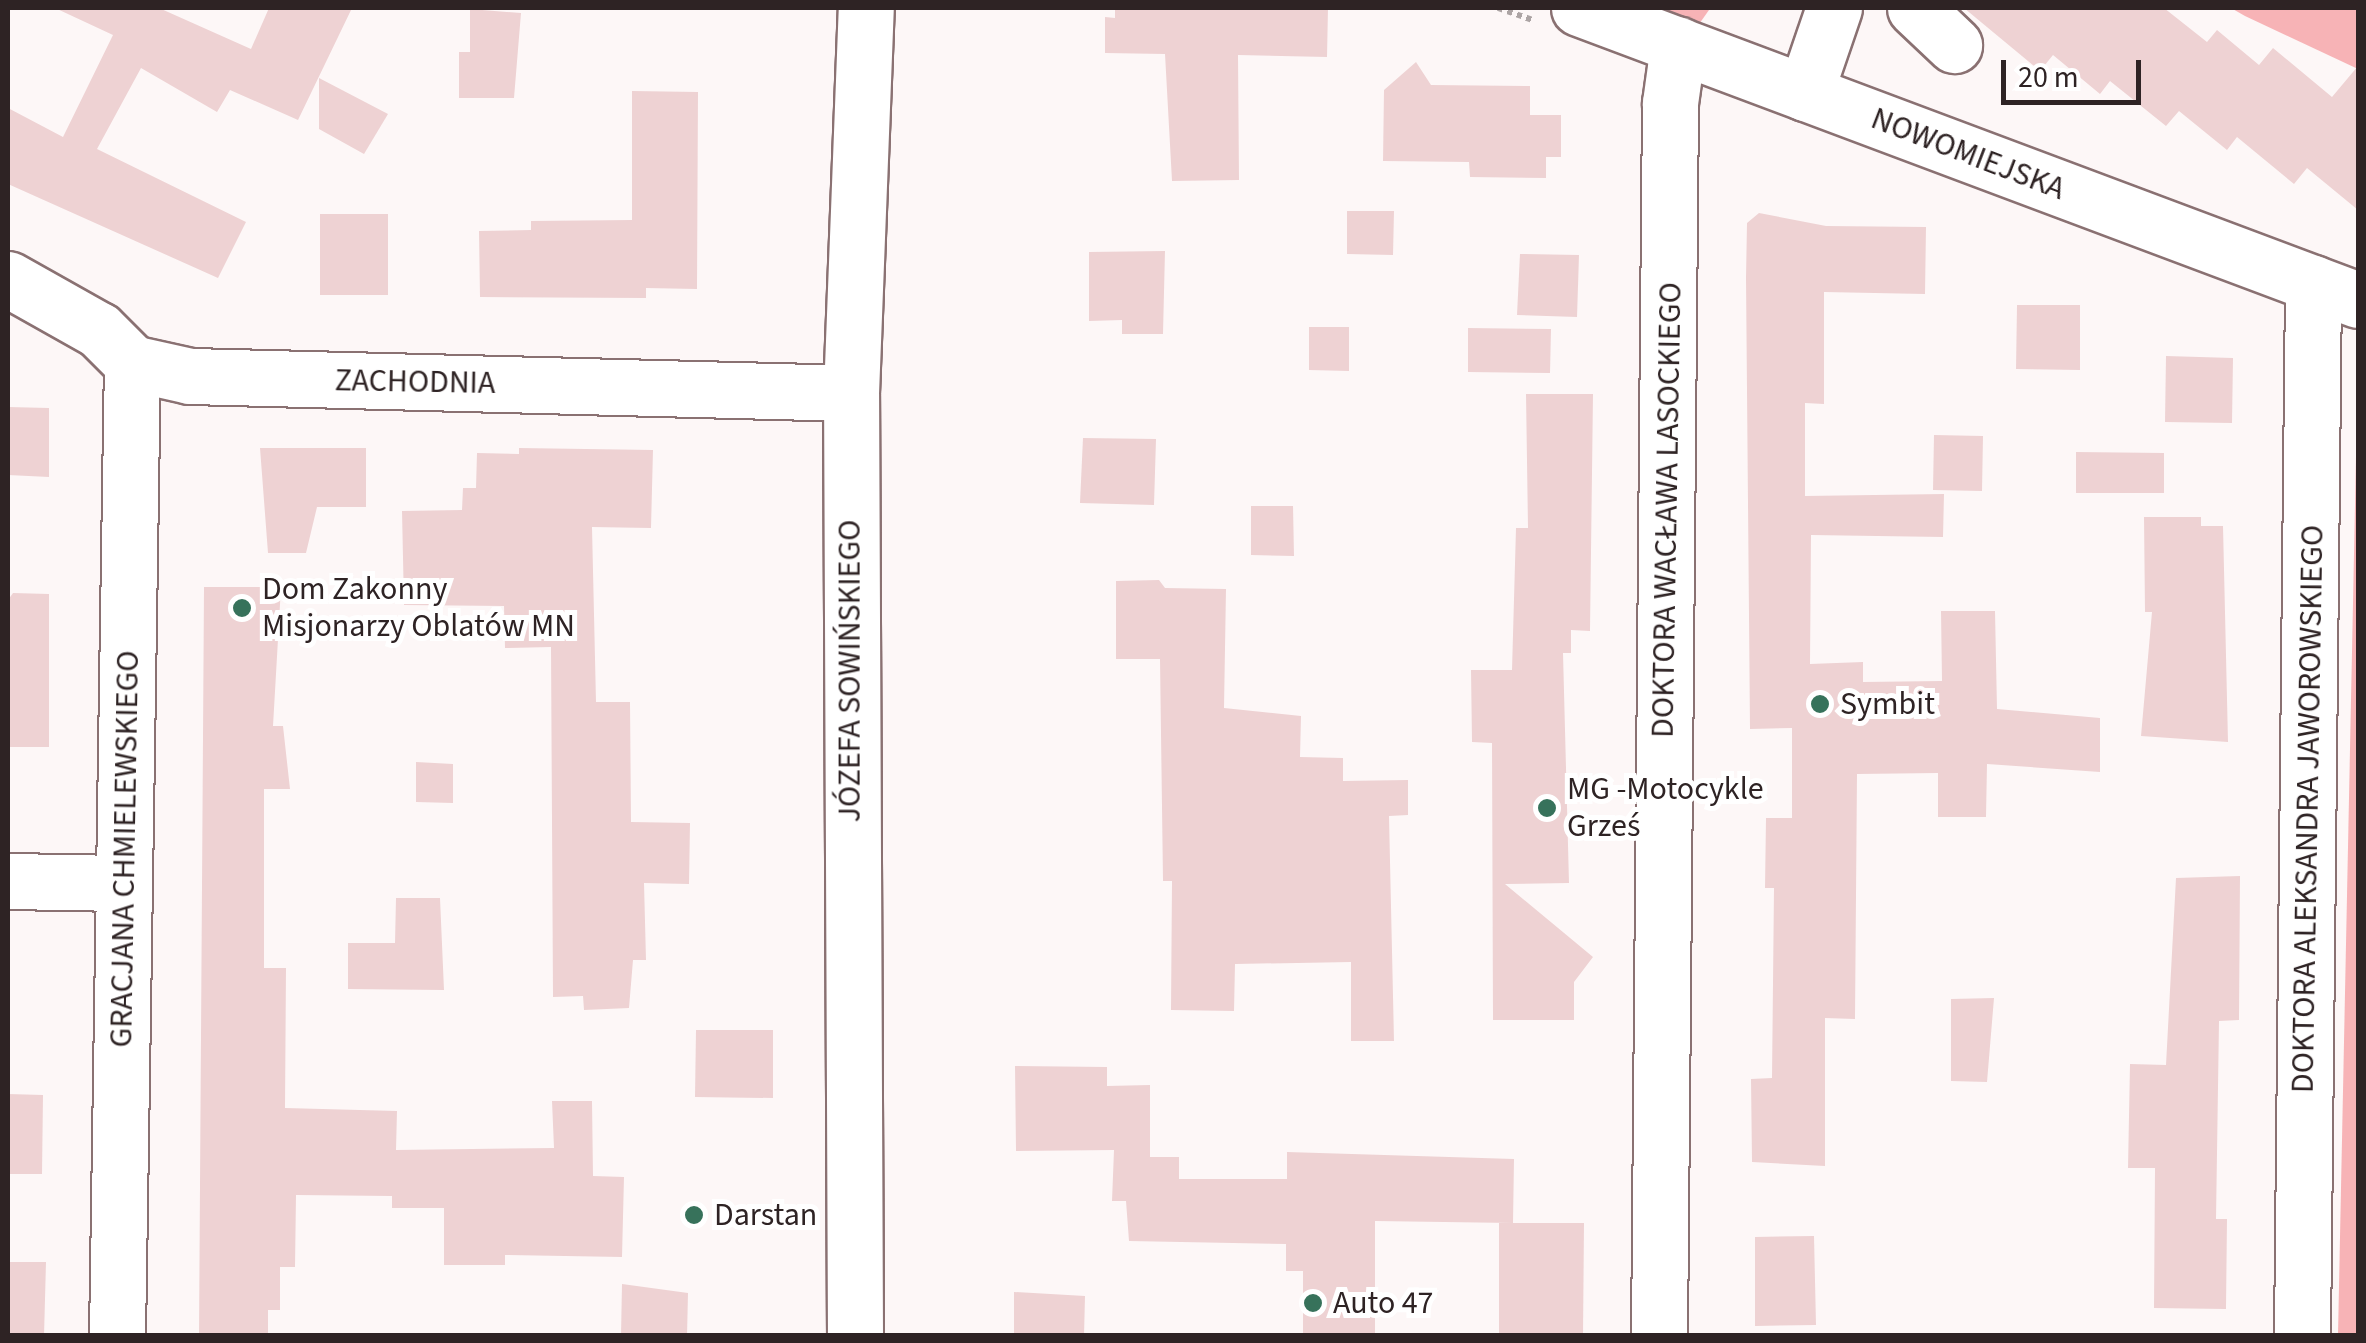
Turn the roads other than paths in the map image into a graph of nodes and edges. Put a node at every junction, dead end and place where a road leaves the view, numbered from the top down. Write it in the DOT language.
graph roads {
  1 [pos="866,8"];
  2 [pos="1578,8"];
  3 [pos="1834,8"];
  4 [pos="1915,8"];
  5 [pos="1678,45"];
  6 [pos="1954,45"];
  7 [pos="1805,92"];
  8 [pos="8,278"];
  9 [pos="2336,291"];
  10 [pos="132,363"];
  11 [pos="851,394"];
  12 [pos="8,881"];
  13 [pos="124,883"];
  14 [pos="117,1336"];
  15 [pos="855,1336"];
  16 [pos="1659,1336"];
  17 [pos="2302,1336"];
  1 -- 11 [label="street, JÓZEFA SOWIŃSKIEGO"];
  2 -- 5 [label="street, NOWOMIEJSKA"];
  3 -- 7 [label="street"];
  4 -- 6 [label="street"];
  5 -- 7 [label="street, NOWOMIEJSKA"];
  5 -- 16 [label="street, DOKTORA WACŁAWA LASOCKIEGO"];
  7 -- 9 [label="street, NOWOMIEJSKA"];
  8 -- 10 [label="street"];
  9 -- 17 [label="street, DOKTORA ALEKSANDRA JAWOROWSKIEGO"];
  10 -- 11 [label="street, ZACHODNIA"];
  10 -- 13 [label="street, GRACJANA CHMIELEWSKIEGO"];
  11 -- 15 [label="street, JÓZEFA SOWIŃSKIEGO"];
  12 -- 13 [label="street"];
  13 -- 14 [label="street, GRACJANA CHMIELEWSKIEGO"];
}
